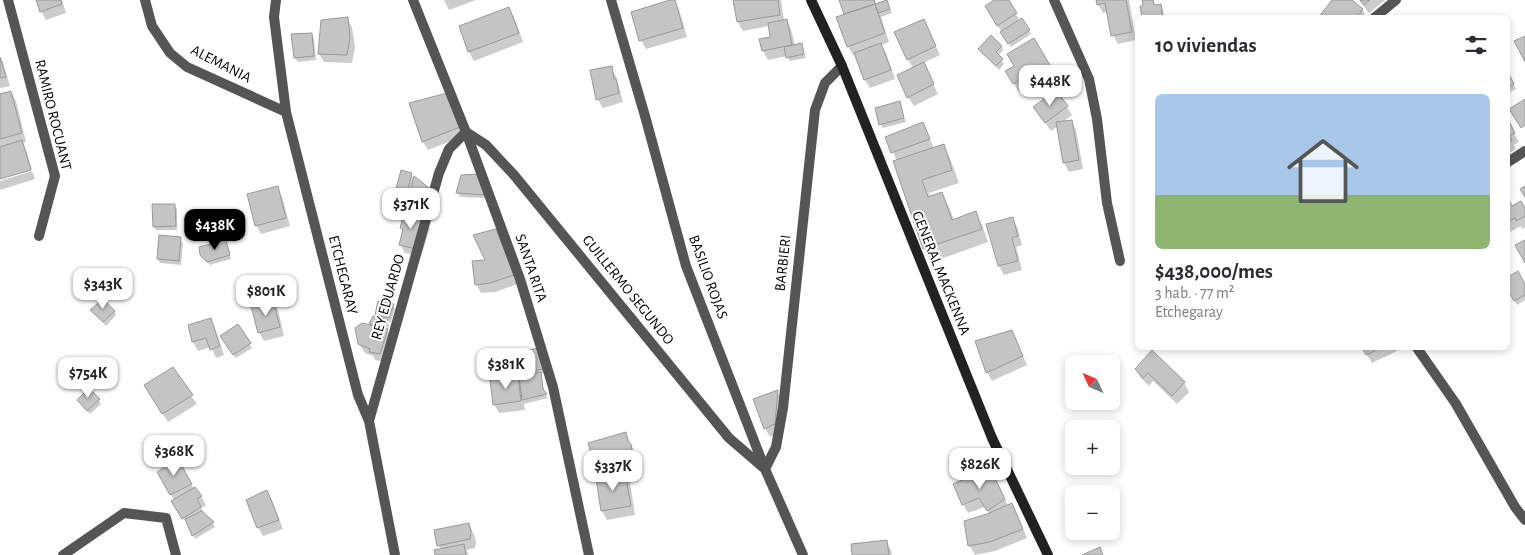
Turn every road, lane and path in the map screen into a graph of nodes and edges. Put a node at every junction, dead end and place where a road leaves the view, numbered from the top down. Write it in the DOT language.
graph roads {
  1 [pos="8,0"];
  2 [pos="145,0"];
  3 [pos="276,0"];
  4 [pos="413,0"];
  5 [pos="611,0"];
  6 [pos="810,0"];
  7 [pos="1054,0"];
  8 [pos="1396,0"];
  9 [pos="1378,15"];
  10 [pos="842,66"];
  11 [pos="286,112"];
  12 [pos="466,132"];
  13 [pos="1525,151"];
  14 [pos="1510,161"];
  15 [pos="38,236"];
  16 [pos="1120,261"];
  17 [pos="1418,350"];
  18 [pos="369,421"];
  19 [pos="765,469"];
  20 [pos="1525,520"];
  21 [pos="63,555"];
  22 [pos="176,555"];
  23 [pos="396,555"];
  24 [pos="589,555"];
  25 [pos="803,555"];
  26 [pos="1048,555"];
  1 -- 15 [label="street, RAMIRO ROCUANT"];
  2 -- 11 [label="street, ALEMANIA"];
  3 -- 11 [label="street, ETCHEGARAY"];
  4 -- 12 [label="street, SANTA RITA"];
  5 -- 19 [label="street, BASILIO ROJAS"];
  6 -- 10 [label="street, GENERAL MACKENNA"];
  7 -- 16 [label="street"];
  8 -- 9 [label="street"];
  10 -- 19 [label="street, BARBIERI"];
  10 -- 26 [label="street, GENERAL MACKENNA"];
  11 -- 18 [label="street, ETCHEGARAY"];
  12 -- 18 [label="street, REY EDUARDO"];
  12 -- 19 [label="street, GUILLERMO SEGUNDO"];
  12 -- 24 [label="street, SANTA RITA"];
  13 -- 14 [label="street"];
  17 -- 20 [label="street"];
  18 -- 23 [label="street, ETCHEGARAY"];
  19 -- 25 [label="street, BASILIO ROJAS"];
  21 -- 22 [label="street"];
}
